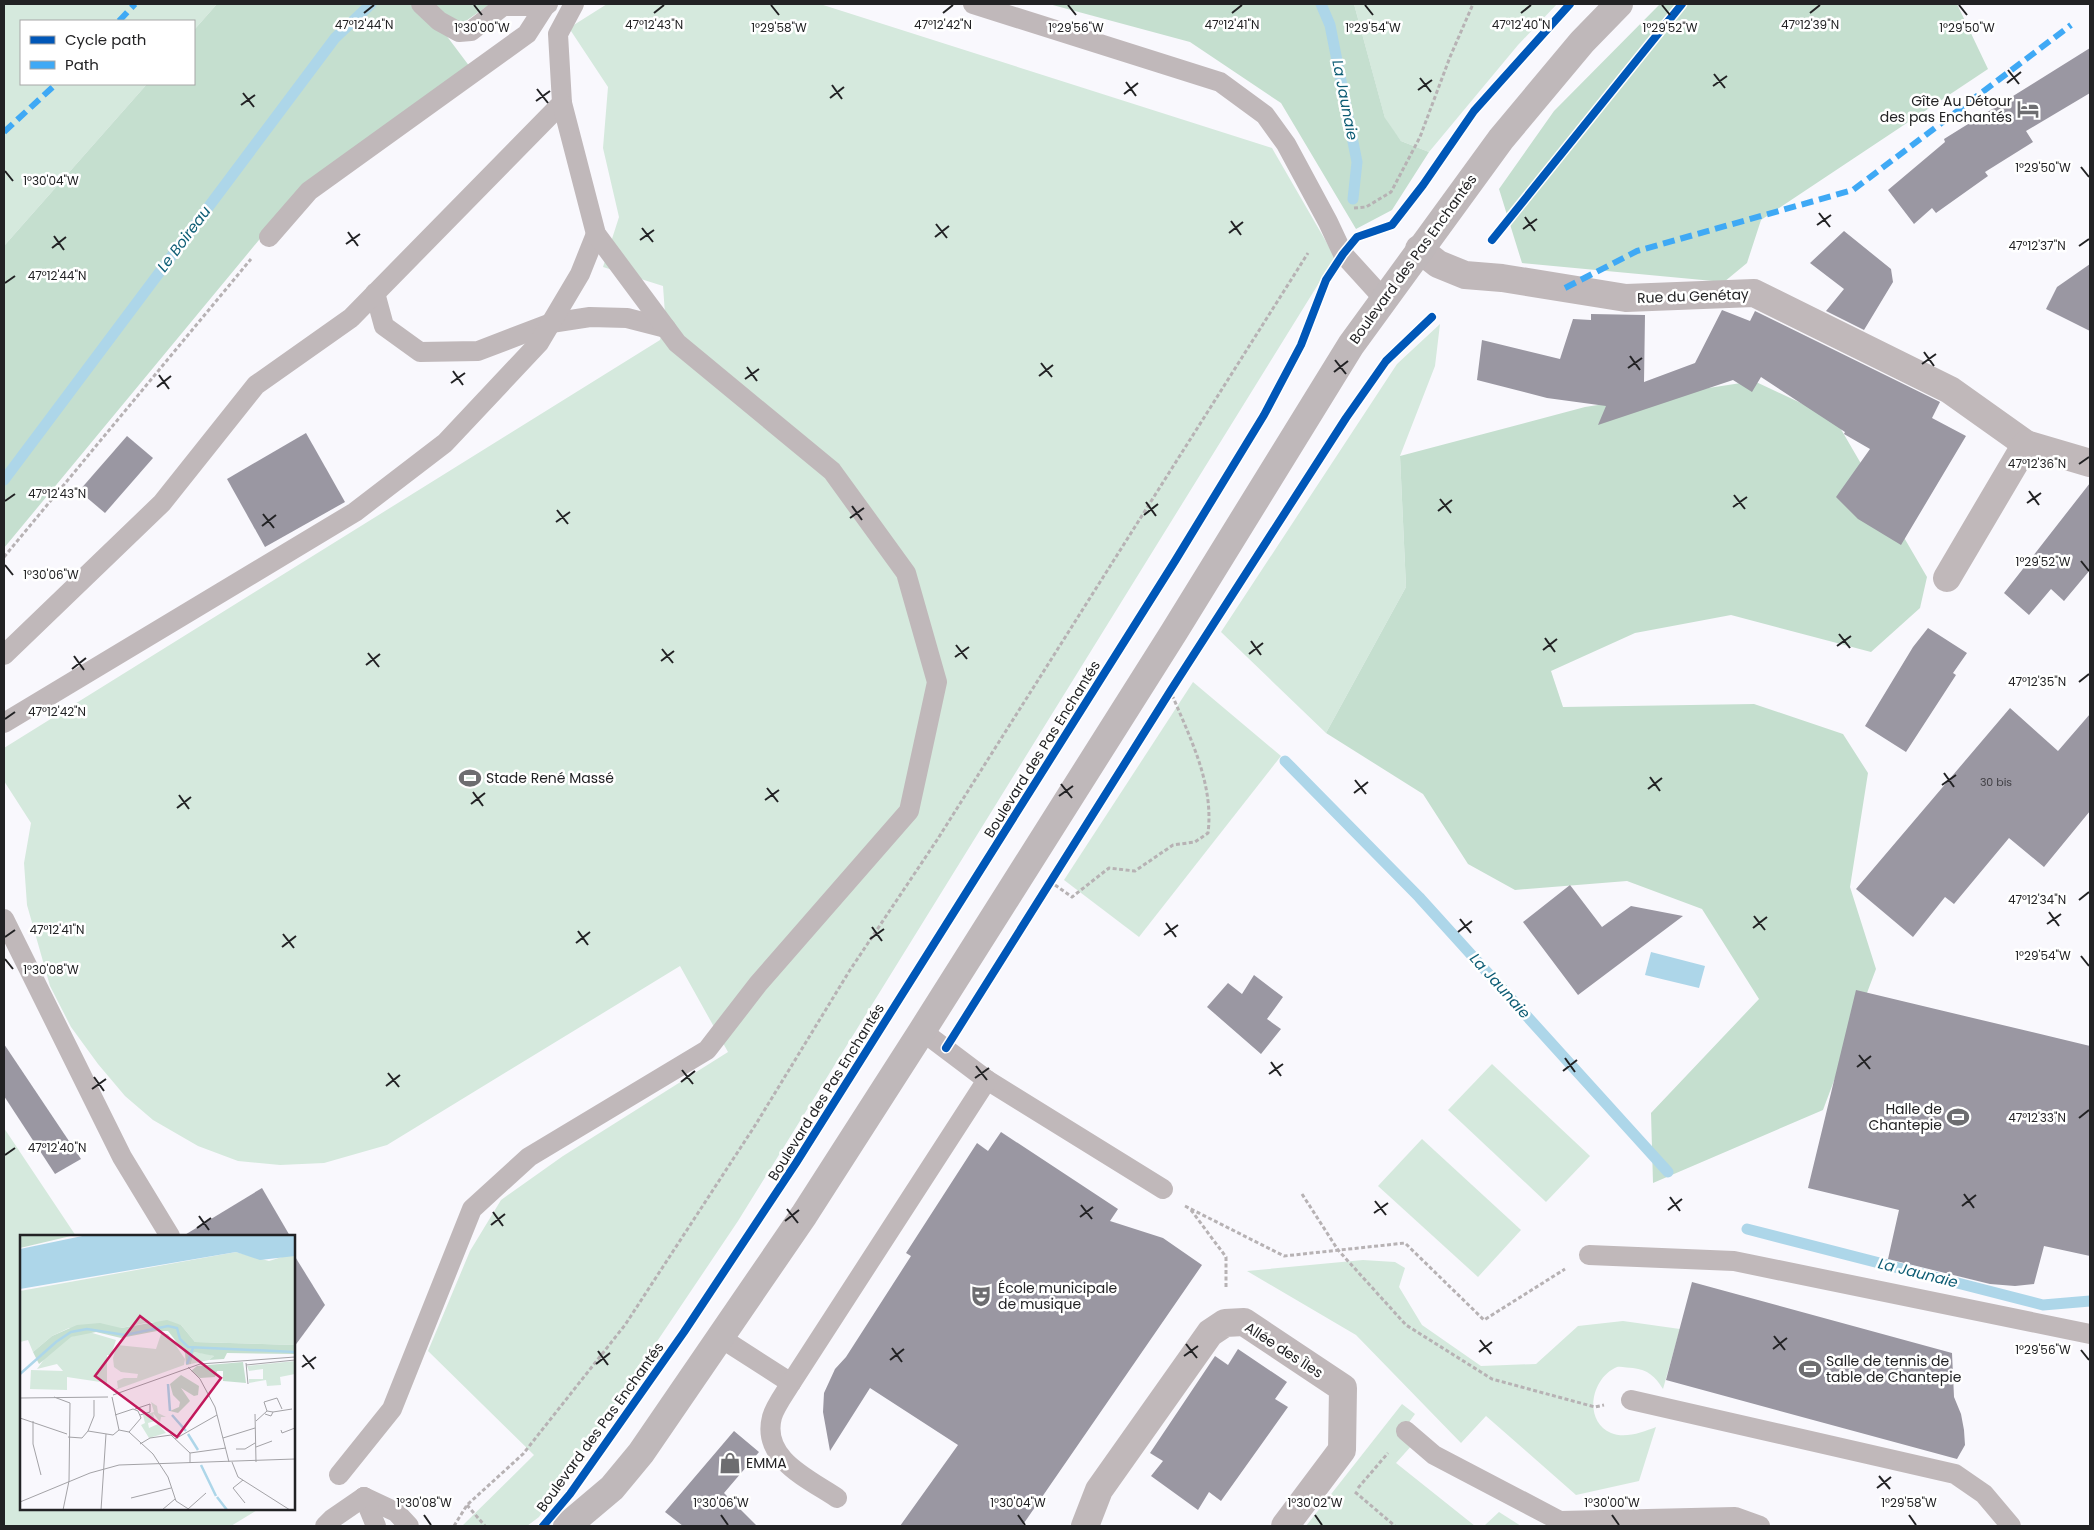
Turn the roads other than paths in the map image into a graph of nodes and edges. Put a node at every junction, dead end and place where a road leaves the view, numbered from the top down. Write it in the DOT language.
graph roads {
  1 [pos="421,4"];
  2 [pos="574,4"];
  3 [pos="974,4"];
  4 [pos="1619,4"];
  5 [pos="547,5"];
  6 [pos="562,103"];
  7 [pos="596,234"];
  8 [pos="269,238"];
  9 [pos="1419,249"];
  10 [pos="375,294"];
  11 [pos="1383,298"];
  12 [pos="551,323"];
  13 [pos="666,328"];
  14 [pos="2026,444"];
  15 [pos="2090,463"];
  16 [pos="1947,578"];
  17 [pos="4,655"];
  18 [pos="4,723"];
  19 [pos="4,919"];
  20 [pos="922,1031"];
  21 [pos="987,1080"];
  22 [pos="1163,1189"];
  23 [pos="169,1235"];
  24 [pos="1589,1255"];
  25 [pos="2090,1334"];
  26 [pos="721,1338"];
  27 [pos="791,1383"];
  28 [pos="1631,1400"];
  29 [pos="1406,1431"];
  30 [pos="339,1475"];
  31 [pos="612,1488"];
  32 [pos="364,1497"];
  33 [pos="837,1498"];
  34 [pos="325,1526"];
  35 [pos="376,1526"];
  36 [pos="409,1526"];
  37 [pos="568,1526"];
  38 [pos="593,1526"];
  39 [pos="1085,1526"];
  40 [pos="1285,1526"];
  41 [pos="1760,1526"];
  42 [pos="2011,1526"];
  1 -- 5 [label="lane"];
  2 -- 6 [label="lane"];
  3 -- 11 [label="lane"];
  4 -- 9 [label="main road, Boulevard des Pas Enchantés"];
  5 -- 8 [label="lane"];
  6 -- 7 [label="lane"];
  6 -- 10 [label="lane"];
  7 -- 12 [label="lane"];
  7 -- 13 [label="lane"];
  9 -- 11 [label="main road, Boulevard des Pas Enchantés"];
  9 -- 14 [label="street, Rue du Genétay"];
  10 -- 12 [label="lane"];
  10 -- 17 [label="lane"];
  11 -- 20 [label="main road, Boulevard des Pas Enchantés"];
  12 -- 13 [label="lane"];
  12 -- 18 [label="lane"];
  13 -- 30 [label="lane"];
  14 -- 15 [label="street, Rue du Genétay"];
  14 -- 16 [label="street"];
  19 -- 23 [label="lane"];
  20 -- 21 [label="lane"];
  20 -- 26 [label="main road, Boulevard des Pas Enchantés"];
  21 -- 22 [label="lane"];
  21 -- 27 [label="lane"];
  24 -- 25 [label="lane"];
  26 -- 27 [label="lane"];
  26 -- 31 [label="main road, Boulevard des Pas Enchantés"];
  27 -- 33 [label="lane"];
  28 -- 42 [label="lane"];
  29 -- 41 [label="lane"];
  31 -- 37 [label="main road, Boulevard des Pas Enchantés"];
  31 -- 38 [label="main road, Boulevard des Pas Enchantés"];
  32 -- 34 [label="lane"];
  32 -- 35 [label="lane"];
  32 -- 36 [label="lane"];
  39 -- 40 [label="street, Allée des Îles"];
}
